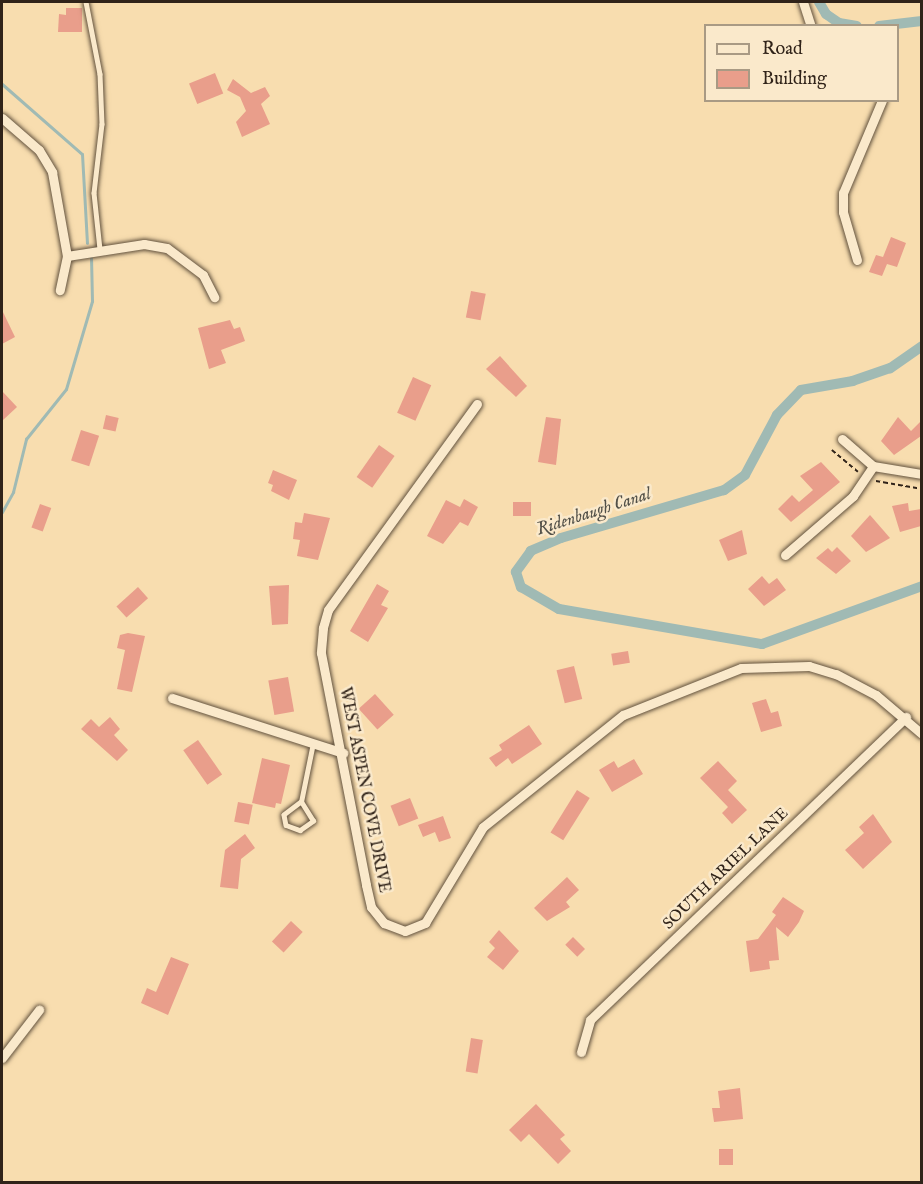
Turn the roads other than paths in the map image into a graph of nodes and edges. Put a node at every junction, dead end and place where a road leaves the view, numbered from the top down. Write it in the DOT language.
graph roads {
  1 [pos="86,2"];
  2 [pos="803,2"];
  3 [pos="810,24"];
  4 [pos="881,102"];
  5 [pos="2,118"];
  6 [pos="100,249"];
  7 [pos="67,256"];
  8 [pos="857,260"];
  9 [pos="60,290"];
  10 [pos="214,297"];
  11 [pos="477,404"];
  12 [pos="842,439"];
  13 [pos="873,466"];
  14 [pos="921,474"];
  15 [pos="785,555"];
  16 [pos="172,698"];
  17 [pos="906,717"];
  18 [pos="921,734"];
  19 [pos="313,744"];
  20 [pos="343,753"];
  21 [pos="301,802"];
  22 [pos="39,1010"];
  23 [pos="581,1052"];
  24 [pos="2,1058"];
  1 -- 6 [label="lane"];
  2 -- 3 [label="street"];
  4 -- 8 [label="street"];
  5 -- 7 [label="street"];
  6 -- 7 [label="street"];
  6 -- 10 [label="street"];
  7 -- 9 [label="street"];
  11 -- 20 [label="street, WEST ASPEN COVE DRIVE"];
  12 -- 13 [label="street"];
  13 -- 14 [label="street"];
  13 -- 15 [label="street"];
  16 -- 19 [label="street"];
  17 -- 18 [label="street, WEST ASPEN COVE DRIVE"];
  17 -- 20 [label="street, WEST ASPEN COVE DRIVE"];
  17 -- 23 [label="street, SOUTH ARIEL LANE"];
  19 -- 20 [label="street"];
  19 -- 21 [label="lane"];
  21 -- 21 [label="lane"];
  22 -- 24 [label="street"];
}
